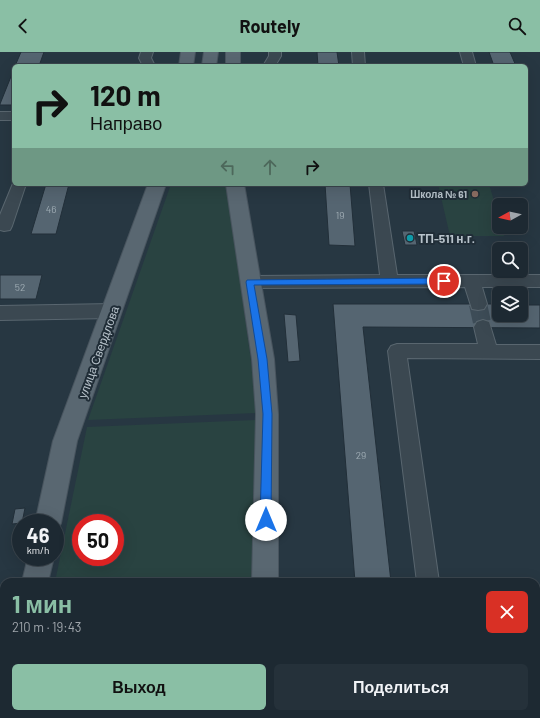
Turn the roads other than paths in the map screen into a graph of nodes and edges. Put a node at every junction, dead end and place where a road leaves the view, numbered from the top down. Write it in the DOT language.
graph roads {
  1 [pos="147,52"];
  2 [pos="188,52"];
  3 [pos="210,52"];
  4 [pos="233,52"];
  5 [pos="358,52"];
  6 [pos="466,52"];
  7 [pos="148,64"];
  8 [pos="186,64"];
  9 [pos="209,64"];
  10 [pos="233,64"];
  11 [pos="360,64"];
  12 [pos="469,64"];
  13 [pos="0,116"];
  14 [pos="12,116"];
  15 [pos="18,186"];
  16 [pos="156,186"];
  17 [pos="235,186"];
  18 [pos="376,186"];
  19 [pos="4,226"];
  20 [pos="389,281"];
  21 [pos="472,281"];
  22 [pos="540,281"];
  23 [pos="250,282"];
  24 [pos="478,304"];
  25 [pos="112,311"];
  26 [pos="0,313"];
  27 [pos="483,327"];
  28 [pos="489,352"];
  29 [pos="540,352"];
  30 [pos="50,514"];
  31 [pos="39,566"];
  32 [pos="36,578"];
  33 [pos="265,578"];
  34 [pos="427,578"];
  1 -- 7 [label="street"];
  2 -- 8 [label="main road"];
  3 -- 9 [label="main road"];
  4 -- 10 [label="main road"];
  5 -- 11 [label="street"];
  6 -- 12 [label="street"];
  13 -- 14 [label="street"];
  15 -- 19 [label="street"];
  16 -- 25 [label="main road, улица Свердлова"];
  17 -- 23 [label="main road"];
  18 -- 20 [label="street"];
  20 -- 21 [label="street"];
  20 -- 23 [label="street"];
  21 -- 22 [label="street"];
  21 -- 24 [label="street"];
  23 -- 33 [label="main road"];
  25 -- 26 [label="street"];
  25 -- 30 [label="main road, улица Свердлова"];
  27 -- 28 [label="street"];
  28 -- 29 [label="street"];
  28 -- 34 [label="street"];
  31 -- 32 [label="main road"];
}
